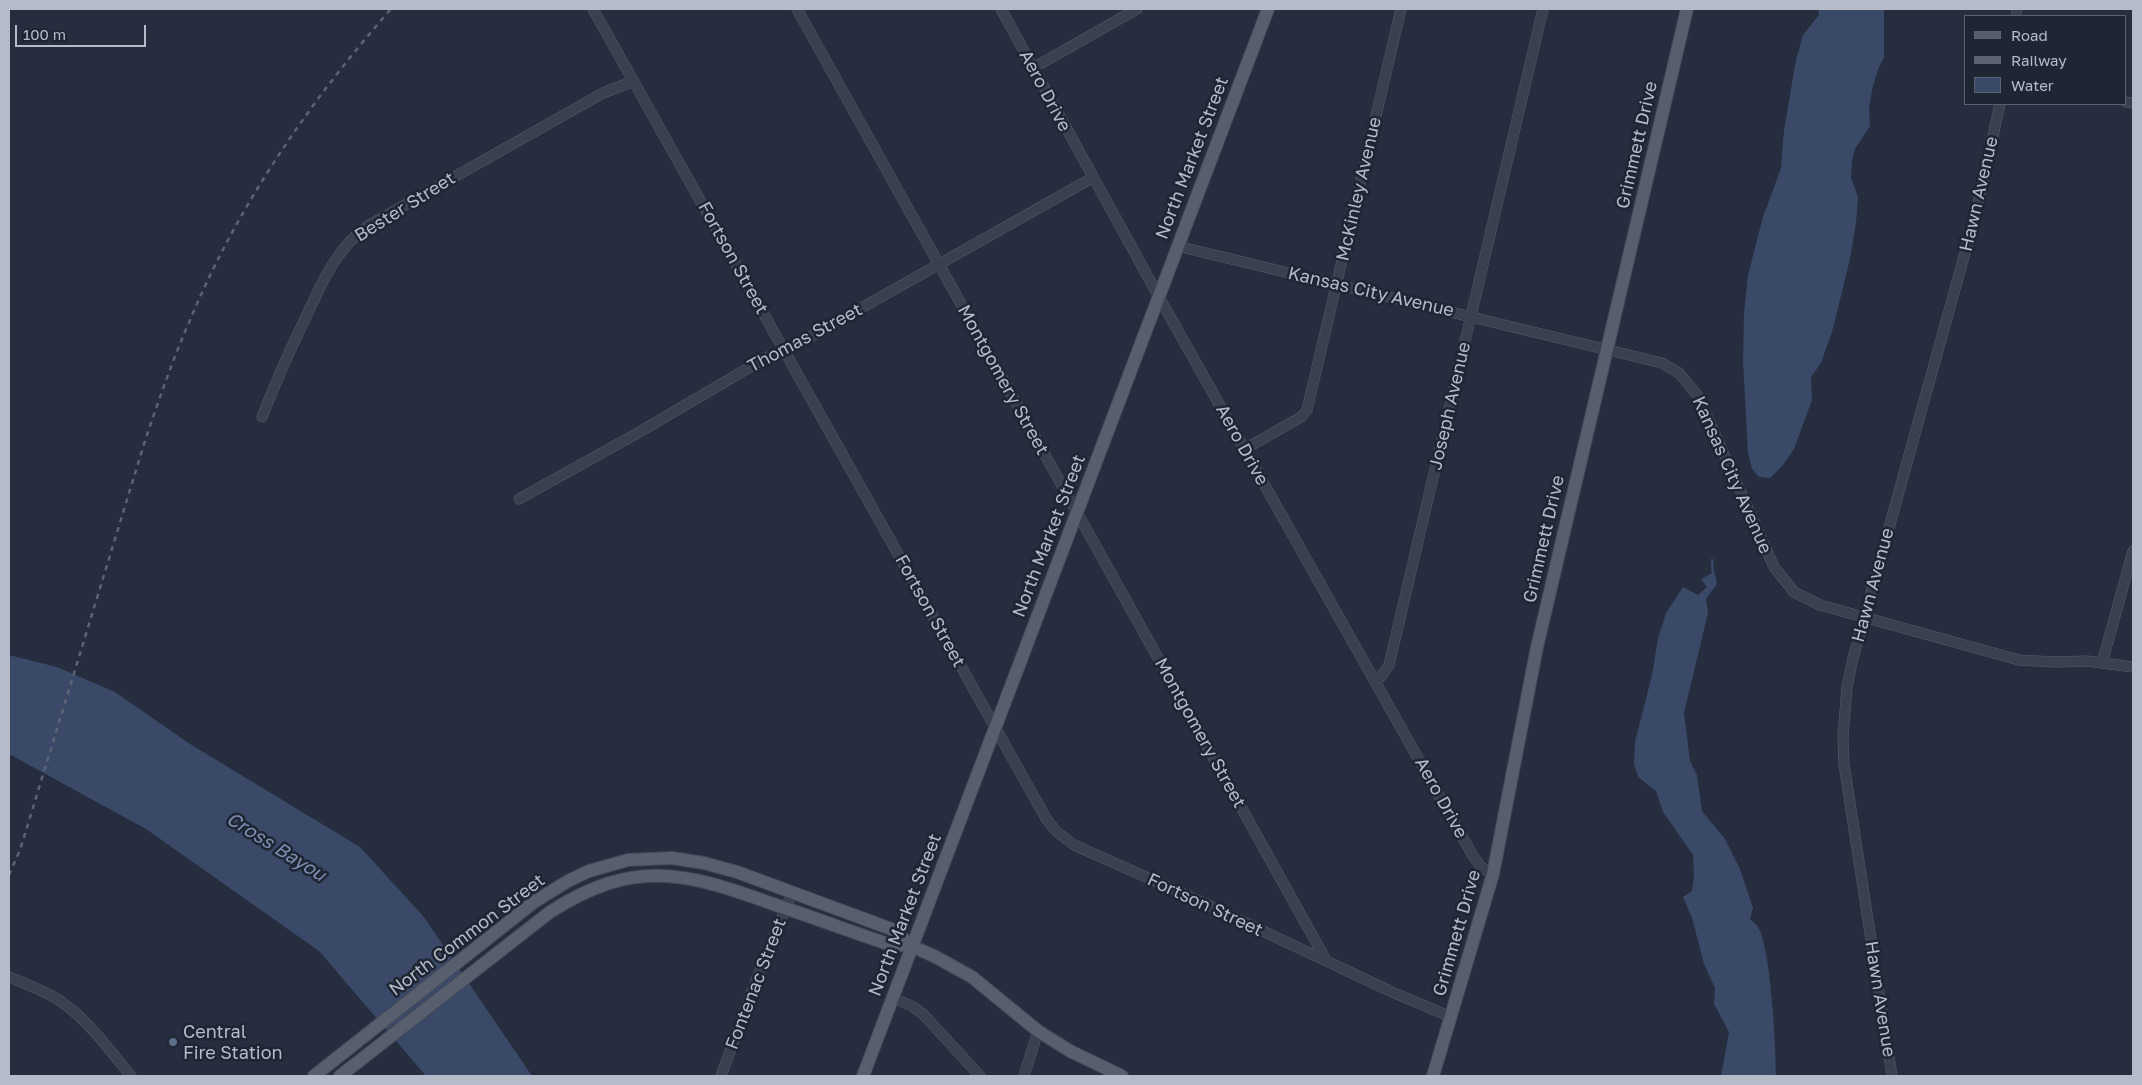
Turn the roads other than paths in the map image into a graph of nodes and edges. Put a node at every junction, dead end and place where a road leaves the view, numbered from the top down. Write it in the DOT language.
graph roads {
  1 [pos="593,9"];
  2 [pos="797,9"];
  3 [pos="1001,9"];
  4 [pos="1137,9"];
  5 [pos="1268,9"];
  6 [pos="1543,9"];
  7 [pos="1687,9"];
  8 [pos="1402,10"];
  9 [pos="1033,68"];
  10 [pos="634,81"];
  11 [pos="2000,105"];
  12 [pos="1092,178"];
  13 [pos="1177,246"];
  14 [pos="938,265"];
  15 [pos="1337,285"];
  16 [pos="1159,297"];
  17 [pos="1471,316"];
  18 [pos="1607,348"];
  19 [pos="785,351"];
  20 [pos="262,416"];
  21 [pos="1245,449"];
  22 [pos="519,500"];
  23 [pos="1077,512"];
  24 [pos="2133,550"];
  25 [pos="1864,618"];
  26 [pos="2102,663"];
  27 [pos="2133,667"];
  28 [pos="1375,682"];
  29 [pos="996,729"];
  30 [pos="1493,874"];
  31 [pos="792,893"];
  32 [pos="785,908"];
  33 [pos="911,946"];
  34 [pos="1326,960"];
  35 [pos="9,978"];
  36 [pos="892,998"];
  37 [pos="1451,1017"];
  38 [pos="1038,1031"];
  39 [pos="131,1076"];
  40 [pos="314,1076"];
  41 [pos="340,1076"];
  42 [pos="721,1076"];
  43 [pos="863,1076"];
  44 [pos="980,1076"];
  45 [pos="1024,1076"];
  46 [pos="1122,1076"];
  47 [pos="1433,1076"];
  48 [pos="1892,1076"];
  1 -- 10 [label="street, Fortson Street"];
  2 -- 14 [label="street, Montgomery Street"];
  3 -- 9 [label="street, Aero Drive"];
  4 -- 9 [label="street"];
  5 -- 13 [label="main road, North Market Street"];
  6 -- 17 [label="street, Joseph Avenue"];
  7 -- 18 [label="main road, Grimmett Drive"];
  8 -- 15 [label="street, McKinley Avenue"];
  9 -- 12 [label="street, Aero Drive"];
  10 -- 19 [label="street, Fortson Street"];
  10 -- 20 [label="street, Bester Street"];
  11 -- 25 [label="street, Hawn Avenue"];
  12 -- 14 [label="street, Thomas Street"];
  12 -- 16 [label="street, Aero Drive"];
  13 -- 15 [label="street, Kansas City Avenue"];
  13 -- 16 [label="main road, North Market Street"];
  14 -- 19 [label="street, Thomas Street"];
  14 -- 23 [label="street, Montgomery Street"];
  15 -- 17 [label="street, Kansas City Avenue"];
  15 -- 21 [label="street, McKinley Avenue"];
  16 -- 21 [label="street, Aero Drive"];
  16 -- 23 [label="main road, North Market Street"];
  17 -- 18 [label="street, Kansas City Avenue"];
  17 -- 28 [label="street, Joseph Avenue"];
  18 -- 25 [label="street, Kansas City Avenue"];
  18 -- 30 [label="main road, Grimmett Drive"];
  19 -- 22 [label="street, Thomas Street"];
  19 -- 29 [label="street, Fortson Street"];
  21 -- 28 [label="street, Aero Drive"];
  23 -- 29 [label="main road, North Market Street"];
  23 -- 34 [label="street, Montgomery Street"];
  24 -- 26 [label="street"];
  25 -- 26 [label="street, Kansas City Avenue"];
  25 -- 48 [label="street, Hawn Avenue"];
  26 -- 27 [label="street, Kansas City Avenue"];
  28 -- 30 [label="street, Aero Drive"];
  29 -- 33 [label="main road, North Market Street"];
  29 -- 34 [label="street, Fortson Street"];
  30 -- 37 [label="main road, Grimmett Drive"];
  31 -- 32 [label="street, Fontenac Street"];
  31 -- 33 [label="main road, North Common Street"];
  31 -- 40 [label="main road, North Common Street"];
  32 -- 33 [label="main road, North Common Street"];
  32 -- 41 [label="main road, North Common Street"];
  32 -- 42 [label="street, Fontenac Street"];
  33 -- 36 [label="main road, North Market Street"];
  33 -- 38 [label="main road, North Common Street"];
  34 -- 37 [label="street, Fortson Street"];
  35 -- 39 [label="street"];
  36 -- 43 [label="main road, North Market Street"];
  36 -- 44 [label="street"];
  37 -- 47 [label="main road, Grimmett Drive"];
  38 -- 45 [label="street"];
  38 -- 46 [label="main road, North Common Street"];
}
